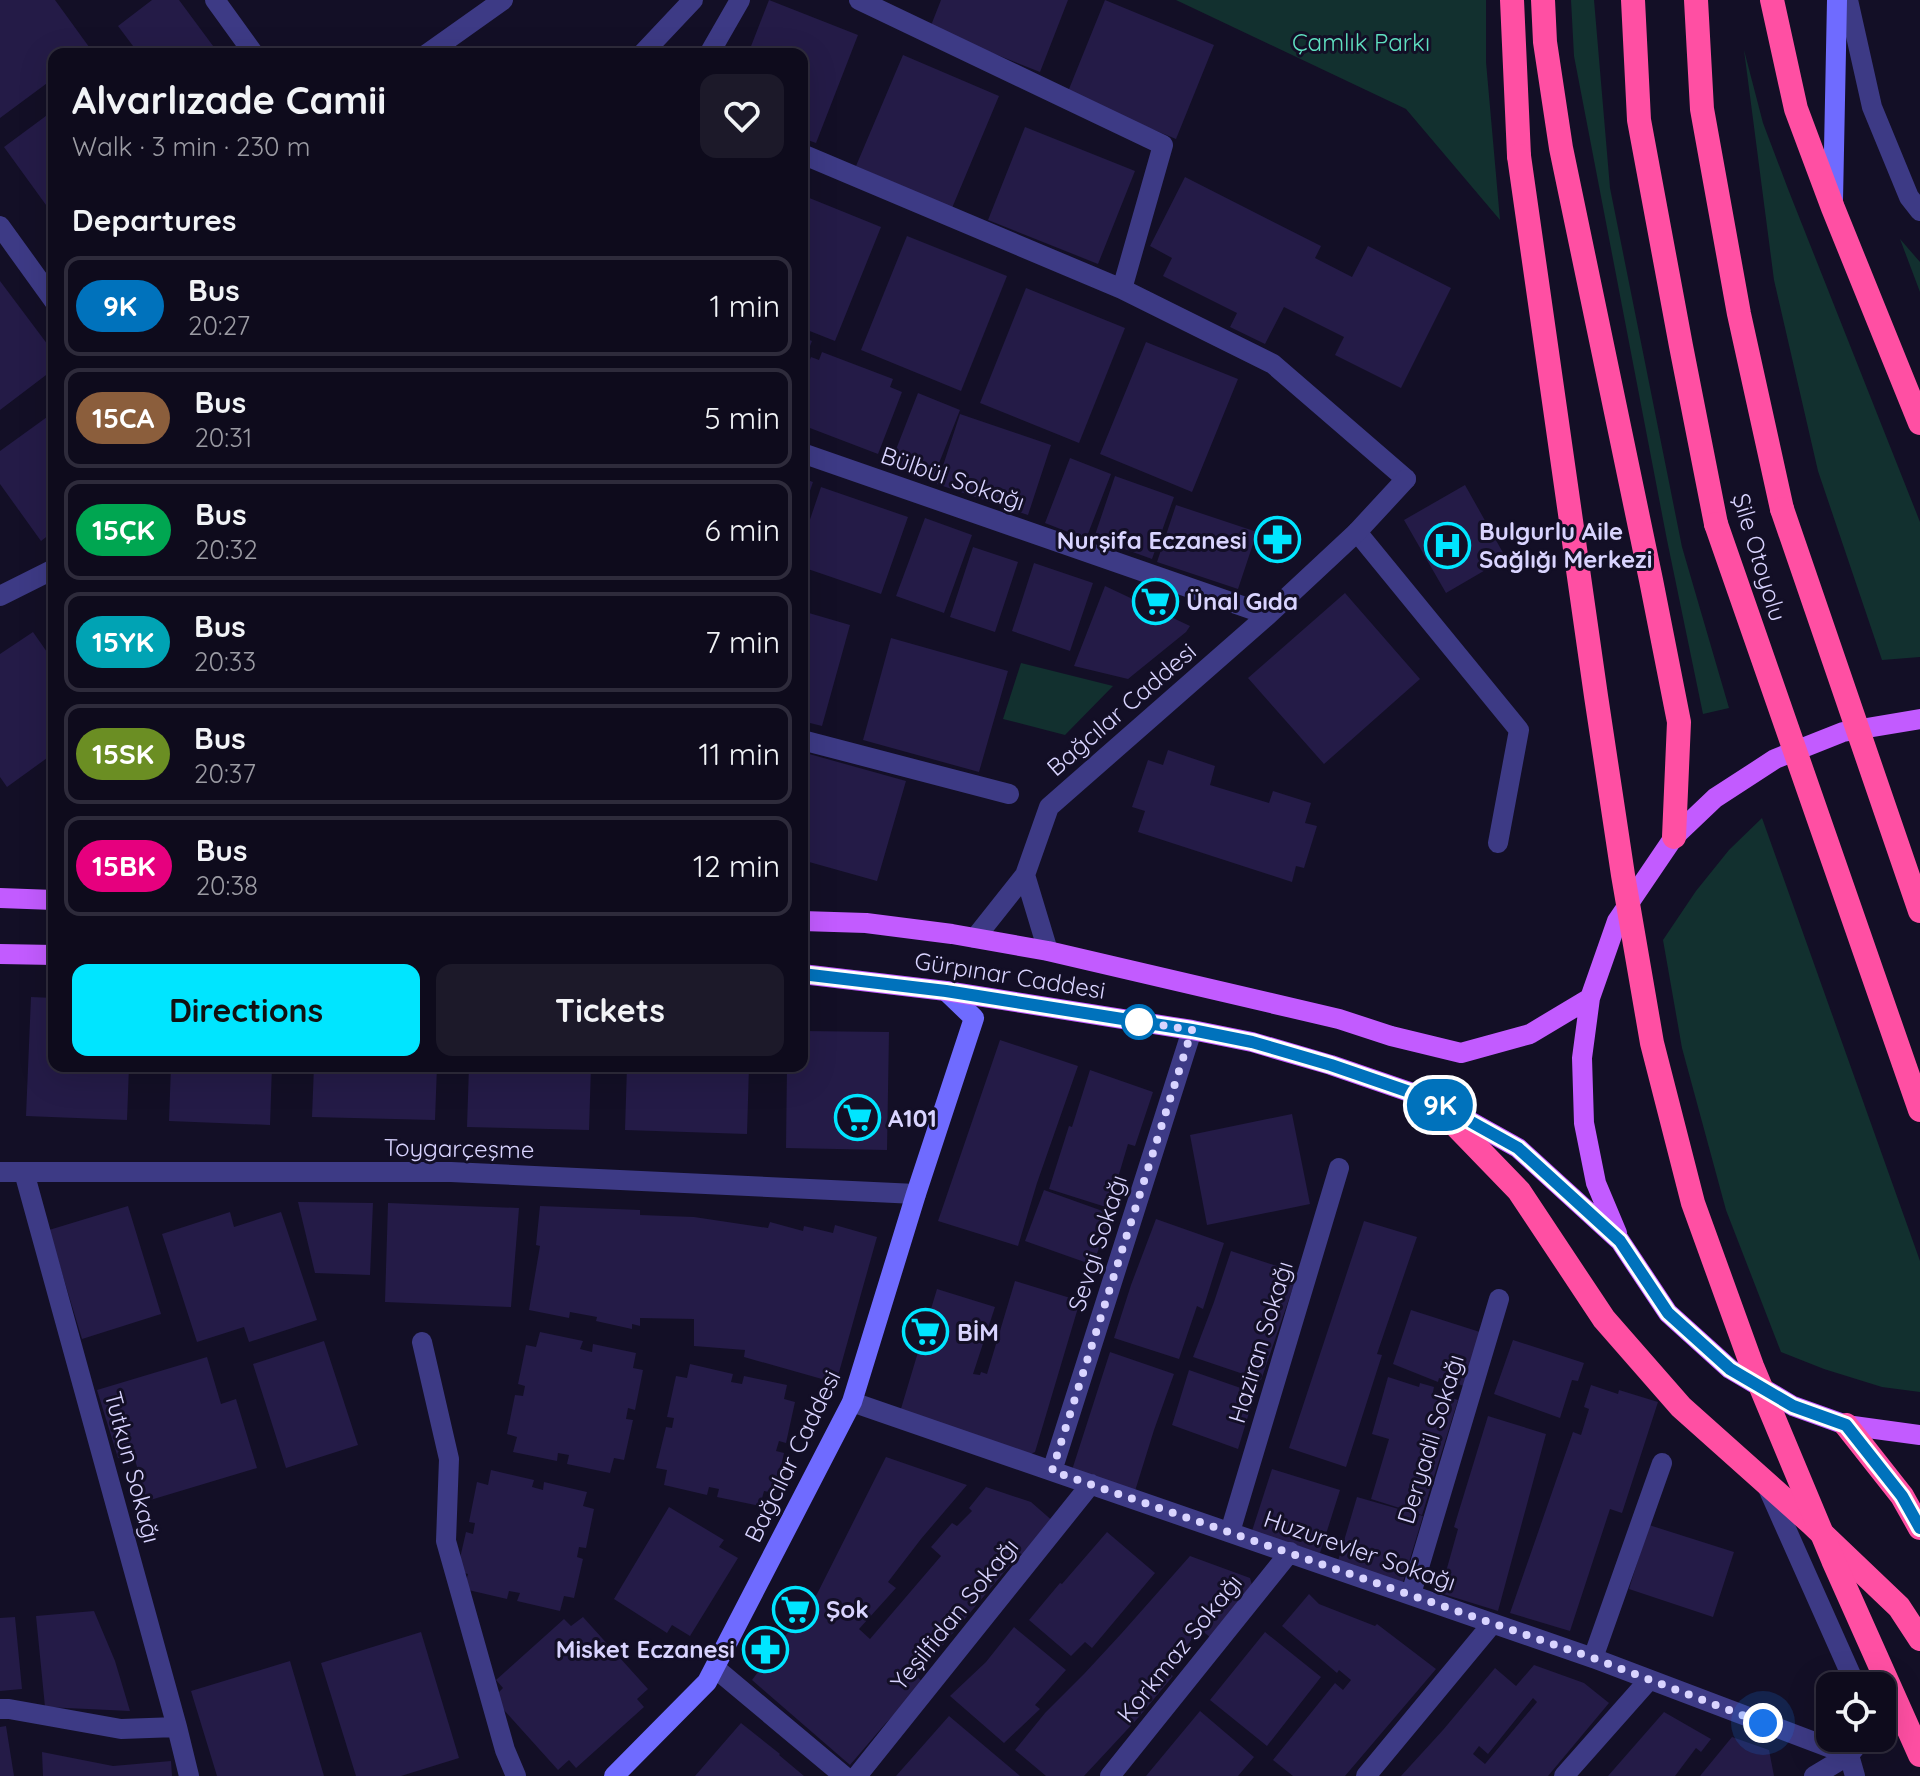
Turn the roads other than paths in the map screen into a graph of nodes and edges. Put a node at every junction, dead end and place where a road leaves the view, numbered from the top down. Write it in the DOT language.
graph roads {
  1 [pos="215,0"];
  2 [pos="503,0"];
  3 [pos="693,0"];
  4 [pos="740,0"];
  5 [pos="859,0"];
  6 [pos="1512,0"];
  7 [pos="1543,0"];
  8 [pos="1633,0"];
  9 [pos="1696,0"];
  10 [pos="1772,0"];
  11 [pos="1837,0"];
  12 [pos="1848,0"];
  13 [pos="250,48"];
  14 [pos="435,48"];
  15 [pos="648,48"];
  16 [pos="712,48"];
  17 [pos="808,157"];
  18 [pos="1833,208"];
  19 [pos="1920,211"];
  20 [pos="0,226"];
  21 [pos="1122,289"];
  22 [pos="48,293"];
  23 [pos="1920,423"];
  24 [pos="808,455"];
  25 [pos="1357,532"];
  26 [pos="48,572"];
  27 [pos="0,596"];
  28 [pos="1268,615"];
  29 [pos="1920,719"];
  30 [pos="808,742"];
  31 [pos="1009,794"];
  32 [pos="1674,837"];
  33 [pos="1498,843"];
  34 [pos="1025,875"];
  35 [pos="0,898"];
  36 [pos="48,900"];
  37 [pos="1920,911"];
  38 [pos="808,921"];
  39 [pos="975,938"];
  40 [pos="1048,951"];
  41 [pos="0,954"];
  42 [pos="48,955"];
  43 [pos="808,975"];
  44 [pos="946,991"];
  45 [pos="1590,998"];
  46 [pos="1192,1030"];
  47 [pos="1430,1099"];
  48 [pos="1920,1110"];
  49 [pos="1339,1168"];
  50 [pos="0,1172"];
  51 [pos="24,1172"];
  52 [pos="916,1194"];
  53 [pos="1620,1241"];
  54 [pos="1499,1299"];
  55 [pos="422,1342"];
  56 [pos="852,1402"];
  57 [pos="1846,1425"];
  58 [pos="1920,1435"];
  59 [pos="1662,1463"];
  60 [pos="1052,1471"];
  61 [pos="1091,1484"];
  62 [pos="1767,1486"];
  63 [pos="1920,1528"];
  64 [pos="1230,1532"];
  65 [pos="1290,1552"];
  66 [pos="1411,1594"];
  67 [pos="1492,1624"];
  68 [pos="1920,1639"];
  69 [pos="1593,1658"];
  70 [pos="715,1668"];
  71 [pos="1850,1672"];
  72 [pos="1649,1680"];
  73 [pos="0,1709"];
  74 [pos="177,1727"];
  75 [pos="1851,1752"];
  76 [pos="1849,1755"];
  77 [pos="1920,1755"];
  78 [pos="189,1776"];
  79 [pos="516,1776"];
  80 [pos="614,1776"];
  81 [pos="844,1776"];
  82 [pos="857,1776"];
  83 [pos="1110,1776"];
  84 [pos="1366,1776"];
  85 [pos="1564,1776"];
  86 [pos="1814,1776"];
  87 [pos="1855,1776"];
  1 -- 13 [label="street"];
  2 -- 14 [label="street"];
  3 -- 15 [label="street"];
  4 -- 16 [label="street"];
  5 -- 21 [label="street"];
  6 -- 77 [label="highway, bridge"];
  7 -- 32 [label="highway"];
  8 -- 48 [label="highway, Şile Otoyolu, bridge"];
  9 -- 37 [label="highway, Şile Otoyolu, bridge"];
  10 -- 18 [label="highway"];
  11 -- 18 [label="street"];
  12 -- 19 [label="street"];
  17 -- 21 [label="street"];
  18 -- 23 [label="highway"];
  20 -- 22 [label="street"];
  21 -- 25 [label="street, Bağcılar Caddesi"];
  24 -- 28 [label="street, Bülbül Sokağı"];
  25 -- 28 [label="street, Bağcılar Caddesi"];
  25 -- 33 [label="street"];
  26 -- 27 [label="street"];
  28 -- 34 [label="street, Bağcılar Caddesi"];
  29 -- 32 [label="main road"];
  30 -- 31 [label="street"];
  32 -- 45 [label="main road"];
  34 -- 39 [label="street, Bağcılar Caddesi"];
  34 -- 40 [label="street, Gürpınar Caddesi"];
  35 -- 36 [label="main road"];
  38 -- 39 [label="main road, Gürpınar Caddesi"];
  39 -- 40 [label="main road, Gürpınar Caddesi"];
  40 -- 45 [label="main road, Gürpınar Caddesi"];
  41 -- 42 [label="main road"];
  43 -- 44 [label="main road, Gürpınar Caddesi"];
  44 -- 46 [label="main road, Gürpınar Caddesi"];
  44 -- 52 [label="street, Bağcılar Caddesi"];
  45 -- 53 [label="main road"];
  46 -- 47 [label="main road, Gürpınar Caddesi"];
  46 -- 60 [label="street, Sevgi Sokağı"];
  47 -- 53 [label="main road, Gürpınar Caddesi"];
  47 -- 62 [label="highway"];
  49 -- 64 [label="street, Haziran Sokağı"];
  50 -- 51 [label="street, Toygarçeşme"];
  51 -- 52 [label="street, Toygarçeşme"];
  51 -- 74 [label="street, Tutkun Sokağı"];
  52 -- 56 [label="street, Bağcılar Caddesi"];
  53 -- 57 [label="main road, Gürpınar Caddesi"];
  54 -- 66 [label="street, Deryadil Sokağı"];
  55 -- 79 [label="street"];
  56 -- 60 [label="street, Huzurevler Sokağı"];
  56 -- 70 [label="street, Bağcılar Caddesi"];
  57 -- 58 [label="main road, Gürpınar Caddesi"];
  57 -- 63 [label="highway"];
  59 -- 69 [label="street"];
  60 -- 61 [label="street, Huzurevler Sokağı"];
  61 -- 64 [label="street, Huzurevler Sokağı"];
  61 -- 82 [label="street, Yeşilfidan Sokağı"];
  62 -- 68 [label="highway"];
  62 -- 71 [label="street"];
  64 -- 65 [label="street, Huzurevler Sokağı"];
  65 -- 66 [label="street, Huzurevler Sokağı"];
  65 -- 83 [label="street, Korkmaz Sokağı"];
  66 -- 67 [label="street, Huzurevler Sokağı"];
  67 -- 69 [label="street, Huzurevler Sokağı"];
  67 -- 84 [label="street"];
  69 -- 72 [label="street, Huzurevler Sokağı"];
  70 -- 80 [label="street, Bağcılar Caddesi"];
  70 -- 81 [label="street"];
  72 -- 76 [label="street, Huzurevler Sokağı"];
  72 -- 85 [label="street"];
  73 -- 74 [label="street"];
  74 -- 78 [label="street, Tutkun Sokağı"];
  75 -- 76 [label="street"];
  76 -- 86 [label="street"];
  76 -- 87 [label="street"];
}
